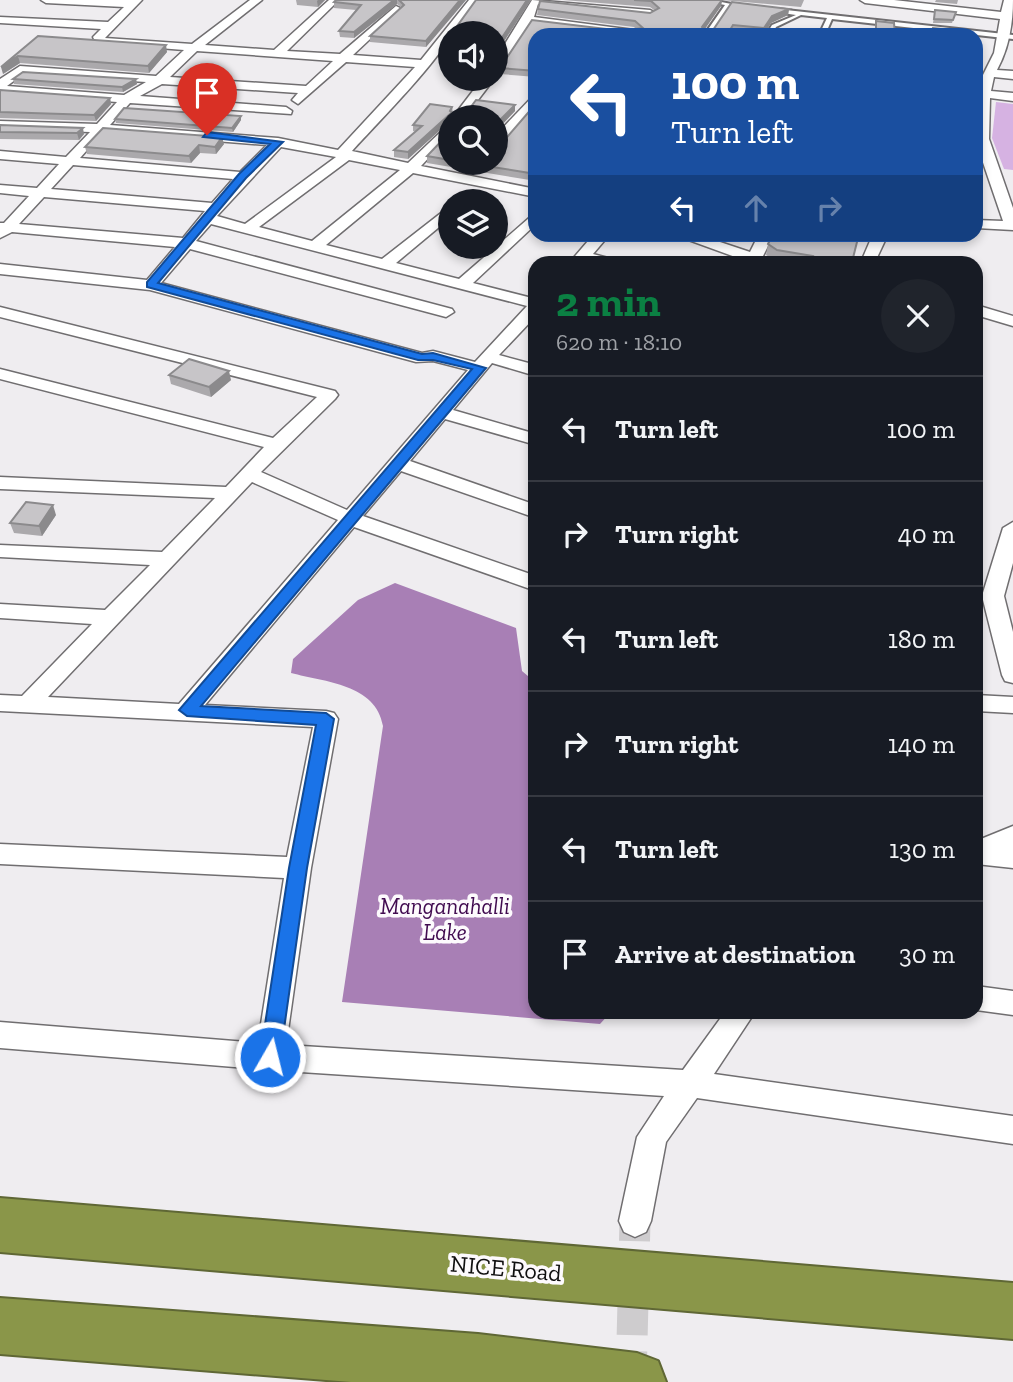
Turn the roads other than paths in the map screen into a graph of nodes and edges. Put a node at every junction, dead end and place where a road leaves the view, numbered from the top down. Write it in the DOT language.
graph roads {
  1 [pos="46,0"];
  2 [pos="257,0"];
  3 [pos="475,0"];
  4 [pos="702,0"];
  5 [pos="865,0"];
  6 [pos="1009,0"];
  7 [pos="334,1"];
  8 [pos="537,1"];
  9 [pos="135,2"];
  10 [pos="728,5"];
  11 [pos="752,8"];
  12 [pos="396,9"];
  13 [pos="765,9"];
  14 [pos="802,14"];
  15 [pos="830,17"];
  16 [pos="1010,17"];
  17 [pos="527,19"];
  18 [pos="0,20"];
  19 [pos="877,22"];
  20 [pos="111,26"];
  21 [pos="591,28"];
  22 [pos="638,28"];
  23 [pos="712,28"];
  24 [pos="773,28"];
  25 [pos="825,28"];
  26 [pos="876,28"];
  27 [pos="909,28"];
  28 [pos="983,35"];
  29 [pos="1008,37"];
  30 [pos="195,47"];
  31 [pos="508,49"];
  32 [pos="276,54"];
  33 [pos="1006,54"];
  34 [pos="340,59"];
  35 [pos="424,64"];
  36 [pos="989,73"];
  37 [pos="1013,75"];
  38 [pos="159,80"];
  39 [pos="0,87"];
  40 [pos="983,87"];
  41 [pos="308,90"];
  42 [pos="479,91"];
  43 [pos="983,94"];
  44 [pos="1013,97"];
  45 [pos="128,98"];
  46 [pos="468,105"];
  47 [pos="528,106"];
  48 [pos="0,125"];
  49 [pos="97,128"];
  50 [pos="274,129"];
  51 [pos="508,129"];
  52 [pos="438,140"];
  53 [pos="983,148"];
  54 [pos="345,154"];
  55 [pos="0,155"];
  56 [pos="69,160"];
  57 [pos="412,167"];
  58 [pos="994,174"];
  59 [pos="467,175"];
  60 [pos="1013,175"];
  61 [pos="243,176"];
  62 [pos="464,178"];
  63 [pos="484,182"];
  64 [pos="0,189"];
  65 [pos="475,189"];
  66 [pos="528,190"];
  67 [pos="40,192"];
  68 [pos="210,213"];
  69 [pos="438,220"];
  70 [pos="528,223"];
  71 [pos="983,225"];
  72 [pos="1012,226"];
  73 [pos="248,228"];
  74 [pos="3,230"];
  75 [pos="596,242"];
  76 [pos="703,242"];
  77 [pos="186,243"];
  78 [pos="316,245"];
  79 [pos="583,256"];
  80 [pos="744,256"];
  81 [pos="385,264"];
  82 [pos="0,269"];
  83 [pos="151,285"];
  84 [pos="461,286"];
  85 [pos="528,303"];
  86 [pos="983,311"];
  87 [pos="0,312"];
  88 [pos="446,312"];
  89 [pos="983,312"];
  90 [pos="528,314"];
  91 [pos="1013,321"];
  92 [pos="1013,334"];
  93 [pos="484,362"];
  94 [pos="528,370"];
  95 [pos="0,374"];
  96 [pos="441,412"];
  97 [pos="528,438"];
  98 [pos="276,445"];
  99 [pos="397,463"];
  100 [pos="249,474"];
  101 [pos="0,483"];
  102 [pos="231,493"];
  103 [pos="528,509"];
  104 [pos="349,518"];
  105 [pos="1013,528"];
  106 [pos="0,551"];
  107 [pos="168,559"];
  108 [pos="528,581"];
  109 [pos="994,597"];
  110 [pos="0,611"];
  111 [pos="111,618"];
  112 [pos="1013,675"];
  113 [pos="0,703"];
  114 [pos="983,703"];
  115 [pos="28,704"];
  116 [pos="1013,705"];
  117 [pos="187,710"];
  118 [pos="1013,836"];
  119 [pos="983,850"];
  120 [pos="0,854"];
  121 [pos="983,854"];
  122 [pos="1013,858"];
  123 [pos="298,868"];
  124 [pos="983,999"];
  125 [pos="1013,1003"];
  126 [pos="736,1019"];
  127 [pos="0,1035"];
  128 [pos="270,1057"];
  129 [pos="690,1084"];
  130 [pos="1013,1130"];
  131 [pos="635,1221"];
  132 [pos="0,1225"];
  133 [pos="1013,1311"];
  134 [pos="0,1326"];
  135 [pos="637,1382"];
  1 -- 9 [label="street"];
  2 -- 30 [label="street"];
  3 -- 35 [label="street"];
  4 -- 10 [label="lane"];
  5 -- 16 [label="street"];
  6 -- 16 [label="street"];
  7 -- 32 [label="street"];
  8 -- 17 [label="street"];
  8 -- 22 [label="street"];
  9 -- 20 [label="street"];
  10 -- 11 [label="lane"];
  10 -- 23 [label="lane"];
  12 -- 34 [label="street"];
  13 -- 14 [label="lane"];
  14 -- 15 [label="lane"];
  14 -- 24 [label="lane"];
  15 -- 19 [label="lane"];
  15 -- 25 [label="lane"];
  16 -- 29 [label="street"];
  17 -- 21 [label="street"];
  17 -- 31 [label="street"];
  18 -- 20 [label="street"];
  19 -- 26 [label="lane"];
  19 -- 27 [label="lane"];
  20 -- 30 [label="street"];
  28 -- 29 [label="lane"];
  29 -- 33 [label="street"];
  30 -- 32 [label="street"];
  30 -- 38 [label="street"];
  32 -- 34 [label="street"];
  33 -- 36 [label="street"];
  34 -- 35 [label="street"];
  34 -- 41 [label="street"];
  35 -- 54 [label="street"];
  36 -- 37 [label="street"];
  36 -- 40 [label="street"];
  38 -- 39 [label="street"];
  38 -- 41 [label="street"];
  38 -- 45 [label="street"];
  39 -- 45 [label="street"];
  41 -- 50 [label="street"];
  42 -- 46 [label="street"];
  43 -- 44 [label="street"];
  45 -- 49 [label="street"];
  45 -- 50 [label="street"];
  47 -- 51 [label="street"];
  48 -- 49 [label="street"];
  49 -- 50 [label="street"];
  49 -- 56 [label="street"];
  50 -- 54 [label="street"];
  50 -- 61 [label="street"];
  52 -- 57 [label="street"];
  53 -- 58 [label="street"];
  54 -- 57 [label="street"];
  54 -- 73 [label="street"];
  55 -- 56 [label="street"];
  56 -- 61 [label="street"];
  56 -- 67 [label="street"];
  57 -- 62 [label="street"];
  57 -- 78 [label="street"];
  58 -- 60 [label="street"];
  58 -- 72 [label="street"];
  59 -- 62 [label="street"];
  61 -- 68 [label="street"];
  62 -- 63 [label="street"];
  63 -- 65 [label="street"];
  63 -- 66 [label="street"];
  64 -- 67 [label="street"];
  67 -- 68 [label="street"];
  67 -- 74 [label="street"];
  68 -- 73 [label="street"];
  68 -- 77 [label="street"];
  69 -- 81 [label="street"];
  70 -- 84 [label="street"];
  71 -- 72 [label="street"];
  73 -- 78 [label="street"];
  74 -- 77 [label="street"];
  75 -- 79 [label="street"];
  76 -- 80 [label="street"];
  77 -- 83 [label="street"];
  77 -- 88 [label="street"];
  78 -- 81 [label="street"];
  81 -- 84 [label="street"];
  82 -- 83 [label="street"];
  83 -- 93 [label="street"];
  84 -- 85 [label="street"];
  86 -- 91 [label="street"];
  87 -- 98 [label="street"];
  89 -- 92 [label="street"];
  90 -- 93 [label="street"];
  93 -- 94 [label="street"];
  93 -- 96 [label="street"];
  95 -- 98 [label="street"];
  96 -- 97 [label="street"];
  96 -- 99 [label="street"];
  98 -- 100 [label="street"];
  99 -- 103 [label="street"];
  99 -- 104 [label="street"];
  100 -- 102 [label="street"];
  100 -- 104 [label="street"];
  101 -- 102 [label="street"];
  102 -- 107 [label="street"];
  104 -- 108 [label="street"];
  104 -- 117 [label="street"];
  105 -- 109 [label="street"];
  106 -- 107 [label="street"];
  107 -- 111 [label="street"];
  109 -- 112 [label="street"];
  110 -- 111 [label="street"];
  111 -- 115 [label="street"];
  113 -- 115 [label="street"];
  114 -- 116 [label="street"];
  115 -- 117 [label="street"];
  117 -- 123 [label="street"];
  118 -- 119 [label="street"];
  120 -- 123 [label="street"];
  121 -- 122 [label="street"];
  123 -- 128 [label="street"];
  124 -- 125 [label="street"];
  126 -- 129 [label="street"];
  127 -- 128 [label="street"];
  128 -- 129 [label="street"];
  129 -- 130 [label="street"];
  129 -- 131 [label="street"];
  132 -- 133 [label="highway, NICE Road"];
  134 -- 135 [label="highway"];
}
